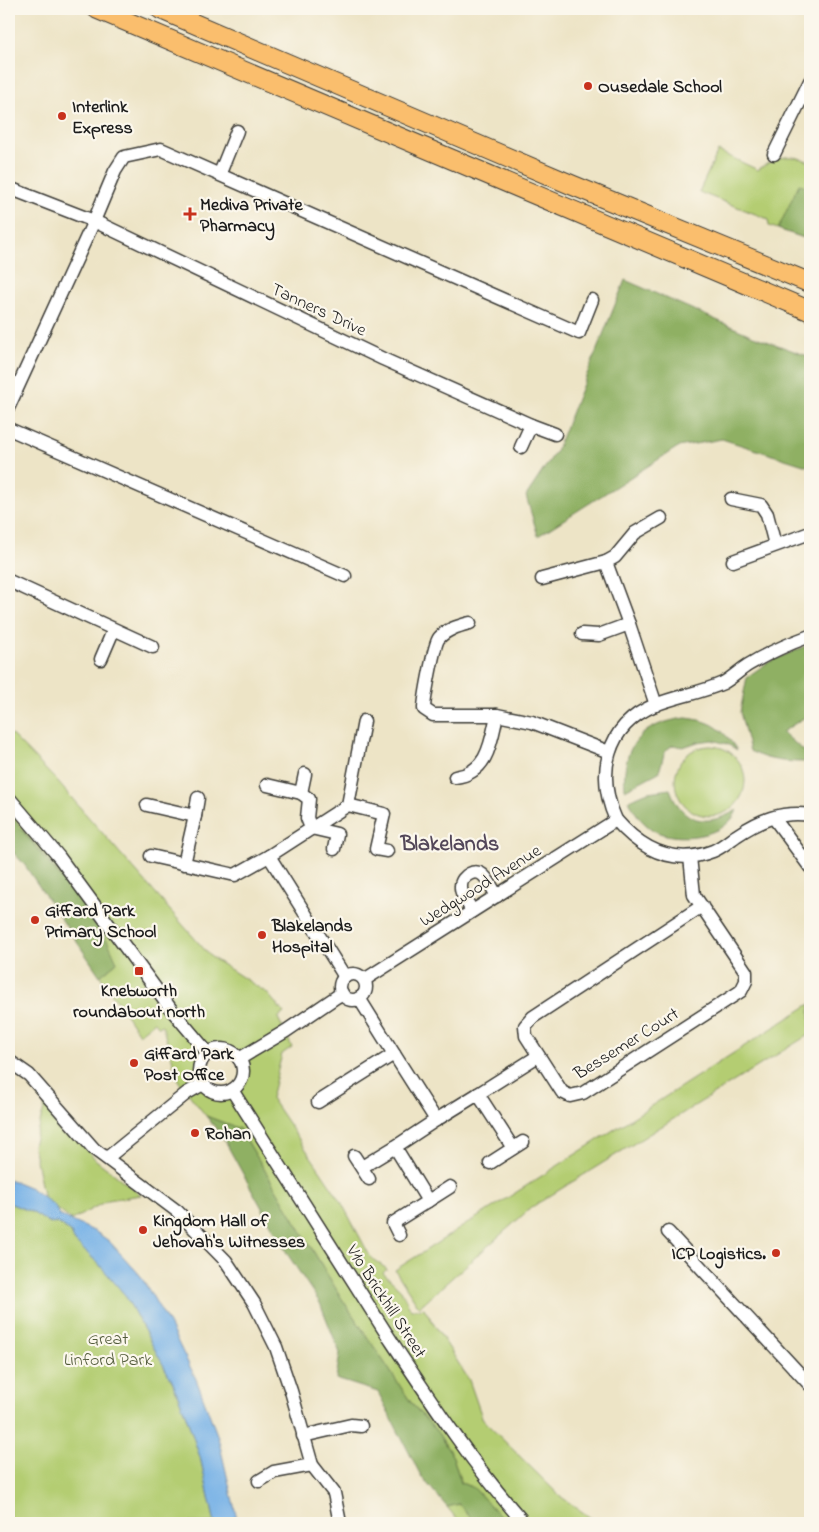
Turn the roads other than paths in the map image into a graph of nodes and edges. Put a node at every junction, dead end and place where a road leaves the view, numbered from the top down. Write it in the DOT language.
graph roads {
  1 [pos="97,9"];
  2 [pos="160,9"];
  3 [pos="810,81"];
  4 [pos="237,132"];
  5 [pos="774,154"];
  6 [pos="220,173"];
  7 [pos="9,188"];
  8 [pos="94,221"];
  9 [pos="810,283"];
  10 [pos="592,300"];
  11 [pos="810,311"];
  12 [pos="9,406"];
  13 [pos="532,426"];
  14 [pos="9,429"];
  15 [pos="555,434"];
  16 [pos="521,447"];
  17 [pos="731,499"];
  18 [pos="661,518"];
  19 [pos="810,533"];
  20 [pos="775,545"];
  21 [pos="733,561"];
  22 [pos="606,562"];
  23 [pos="346,576"];
  24 [pos="542,579"];
  25 [pos="9,581"];
  26 [pos="470,622"];
  27 [pos="629,624"];
  28 [pos="113,631"];
  29 [pos="582,634"];
  30 [pos="810,636"];
  31 [pos="153,648"];
  32 [pos="101,659"];
  33 [pos="656,705"];
  34 [pos="497,715"];
  35 [pos="364,721"];
  36 [pos="609,752"];
  37 [pos="305,774"];
  38 [pos="455,776"];
  39 [pos="267,785"];
  40 [pos="301,792"];
  41 [pos="9,798"];
  42 [pos="198,798"];
  43 [pos="146,805"];
  44 [pos="348,805"];
  45 [pos="810,815"];
  46 [pos="195,816"];
  47 [pos="774,818"];
  48 [pos="616,820"];
  49 [pos="311,828"];
  50 [pos="334,849"];
  51 [pos="387,851"];
  52 [pos="151,856"];
  53 [pos="269,856"];
  54 [pos="690,857"];
  55 [pos="184,864"];
  56 [pos="810,867"];
  57 [pos="497,896"];
  58 [pos="702,906"];
  59 [pos="472,911"];
  60 [pos="345,976"];
  61 [pos="364,980"];
  62 [pos="342,993"];
  63 [pos="359,998"];
  64 [pos="208,1053"];
  65 [pos="394,1054"];
  66 [pos="538,1056"];
  67 [pos="239,1058"];
  68 [pos="9,1061"];
  69 [pos="203,1084"];
  70 [pos="232,1090"];
  71 [pos="478,1094"];
  72 [pos="318,1102"];
  73 [pos="436,1120"];
  74 [pos="395,1147"];
  75 [pos="107,1158"];
  76 [pos="490,1163"];
  77 [pos="369,1179"];
  78 [pos="450,1187"];
  79 [pos="428,1201"];
  80 [pos="668,1232"];
  81 [pos="399,1234"];
  82 [pos="810,1385"];
  83 [pos="360,1426"];
  84 [pos="303,1436"];
  85 [pos="312,1465"];
  86 [pos="259,1481"];
  87 [pos="340,1523"];
  88 [pos="524,1523"];
  1 -- 11 [label="highway"];
  2 -- 9 [label="highway"];
  3 -- 5 [label="street"];
  4 -- 6 [label="street"];
  6 -- 8 [label="street"];
  6 -- 10 [label="street"];
  7 -- 8 [label="street, Tanners Drive"];
  8 -- 12 [label="street"];
  8 -- 13 [label="street, Tanners Drive"];
  13 -- 15 [label="street, Tanners Drive"];
  13 -- 16 [label="street"];
  14 -- 23 [label="street"];
  17 -- 20 [label="street"];
  18 -- 22 [label="street"];
  19 -- 20 [label="street"];
  20 -- 21 [label="street"];
  22 -- 24 [label="street"];
  22 -- 27 [label="street"];
  25 -- 28 [label="street"];
  26 -- 34 [label="street"];
  27 -- 29 [label="street"];
  27 -- 33 [label="street"];
  28 -- 31 [label="street"];
  28 -- 32 [label="street"];
  30 -- 33 [label="street"];
  33 -- 36 [label="street"];
  34 -- 36 [label="street"];
  34 -- 38 [label="street"];
  35 -- 44 [label="street"];
  36 -- 48 [label="street"];
  37 -- 40 [label="street"];
  39 -- 40 [label="street"];
  40 -- 49 [label="street"];
  41 -- 64 [label="street"];
  42 -- 46 [label="street"];
  43 -- 46 [label="street"];
  44 -- 49 [label="street"];
  44 -- 51 [label="street"];
  45 -- 47 [label="street"];
  46 -- 55 [label="street"];
  47 -- 54 [label="street"];
  47 -- 56 [label="street"];
  48 -- 54 [label="street"];
  48 -- 57 [label="street, Wedgwood Avenue"];
  49 -- 50 [label="street"];
  49 -- 53 [label="street"];
  52 -- 55 [label="street"];
  53 -- 55 [label="street"];
  53 -- 60 [label="street"];
  54 -- 58 [label="street, Bessemer Court"];
  57 -- 59 [label="street, Wedgwood Avenue"];
  57 -- 59 [label="street"];
  58 -- 66 [label="street, Bessemer Court"];
  58 -- 66 [label="street, Bessemer Court"];
  59 -- 61 [label="street, Wedgwood Avenue"];
  60 -- 61 [label="street"];
  60 -- 62 [label="street"];
  61 -- 63 [label="street"];
  62 -- 63 [label="street"];
  62 -- 67 [label="street"];
  63 -- 65 [label="street"];
  64 -- 67 [label="street"];
  64 -- 69 [label="street"];
  65 -- 72 [label="street"];
  65 -- 73 [label="street"];
  66 -- 71 [label="street"];
  67 -- 70 [label="street"];
  68 -- 75 [label="street"];
  69 -- 70 [label="street"];
  69 -- 75 [label="street"];
  70 -- 88 [label="street, V10 Brickhill Street"];
  71 -- 73 [label="street"];
  71 -- 76 [label="street"];
  73 -- 74 [label="street"];
  74 -- 77 [label="street"];
  74 -- 79 [label="street"];
  75 -- 84 [label="street"];
  78 -- 79 [label="street"];
  79 -- 81 [label="street"];
  80 -- 82 [label="street"];
  83 -- 84 [label="street"];
  84 -- 85 [label="street"];
  85 -- 86 [label="street"];
  85 -- 87 [label="street"];
}
